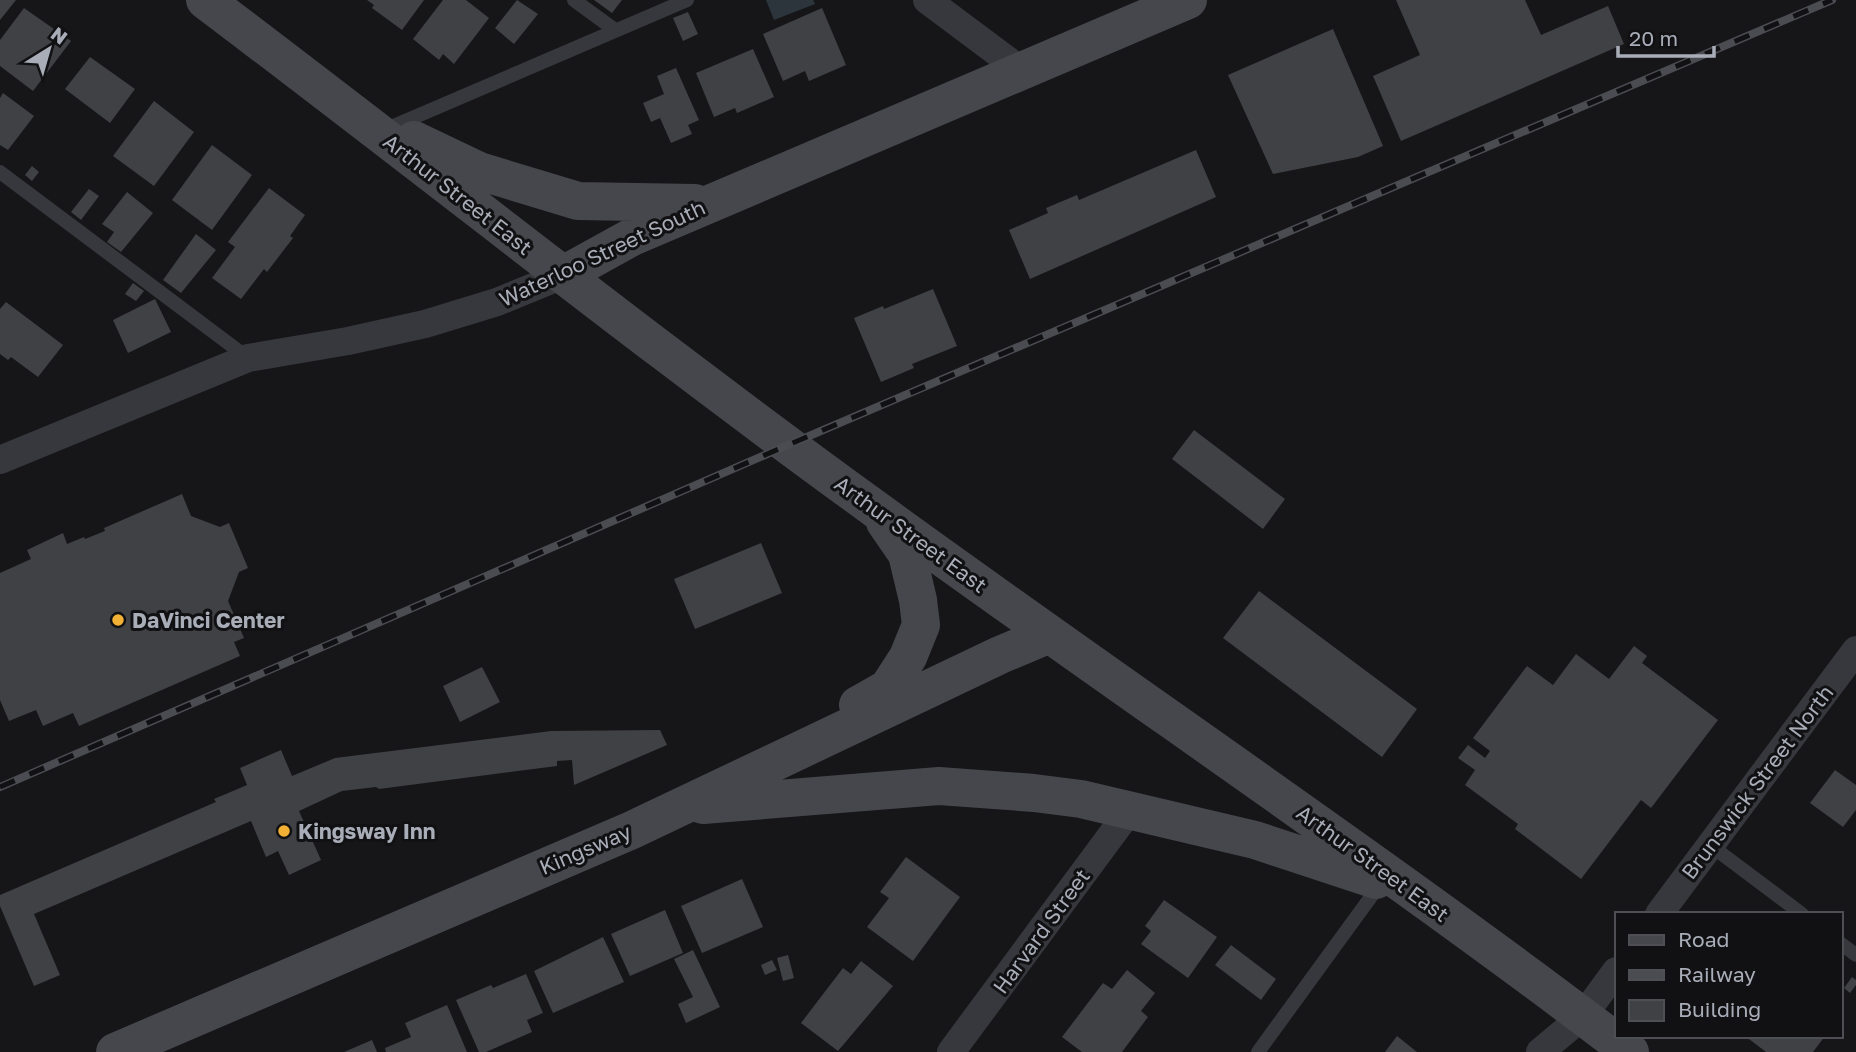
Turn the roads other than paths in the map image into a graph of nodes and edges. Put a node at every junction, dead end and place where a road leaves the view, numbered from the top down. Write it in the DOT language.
graph roads {
  1 [pos="205,0"];
  2 [pos="574,0"];
  3 [pos="687,0"];
  4 [pos="927,0"];
  5 [pos="1188,0"];
  6 [pos="615,30"];
  7 [pos="1021,71"];
  8 [pos="348,109"];
  9 [pos="389,128"];
  10 [pos="0,172"];
  11 [pos="711,203"];
  12 [pos="563,275"];
  13 [pos="248,358"];
  14 [pos="0,460"];
  15 [pos="877,511"];
  16 [pos="1050,634"];
  17 [pos="1851,666"];
  18 [pos="680,807"];
  19 [pos="1130,810"];
  20 [pos="1710,845"];
  21 [pos="1398,886"];
  22 [pos="1660,912"];
  23 [pos="1799,912"];
  24 [pos="1615,972"];
  25 [pos="1583,1016"];
  26 [pos="115,1052"];
  27 [pos="951,1052"];
  28 [pos="1258,1052"];
  29 [pos="1540,1052"];
  30 [pos="1630,1052"];
  1 -- 8 [label="main road, Arthur Street East"];
  2 -- 6 [label="lane"];
  3 -- 6 [label="lane"];
  4 -- 7 [label="street"];
  5 -- 7 [label="main road, Waterloo Street South"];
  6 -- 9 [label="lane"];
  7 -- 11 [label="main road, Waterloo Street South"];
  8 -- 9 [label="main road"];
  8 -- 12 [label="main road, Arthur Street East"];
  9 -- 11 [label="main road"];
  10 -- 13 [label="lane"];
  11 -- 12 [label="main road, Waterloo Street South"];
  12 -- 13 [label="street, Waterloo Street South"];
  12 -- 15 [label="main road, Arthur Street East"];
  13 -- 14 [label="street, Waterloo Street South"];
  15 -- 16 [label="main road, Arthur Street East"];
  15 -- 18 [label="main road"];
  16 -- 18 [label="main road, Kingsway"];
  16 -- 21 [label="main road, Arthur Street East"];
  17 -- 20 [label="street, Brunswick Street North"];
  18 -- 19 [label="main road"];
  18 -- 26 [label="main road, Kingsway"];
  19 -- 21 [label="main road"];
  19 -- 27 [label="street, Harvard Street"];
  20 -- 22 [label="street, Brunswick Street North"];
  20 -- 23 [label="lane"];
  21 -- 25 [label="main road, Arthur Street East"];
  21 -- 28 [label="lane"];
  24 -- 25 [label="street"];
  25 -- 29 [label="street"];
  25 -- 30 [label="main road, Arthur Street East"];
}
